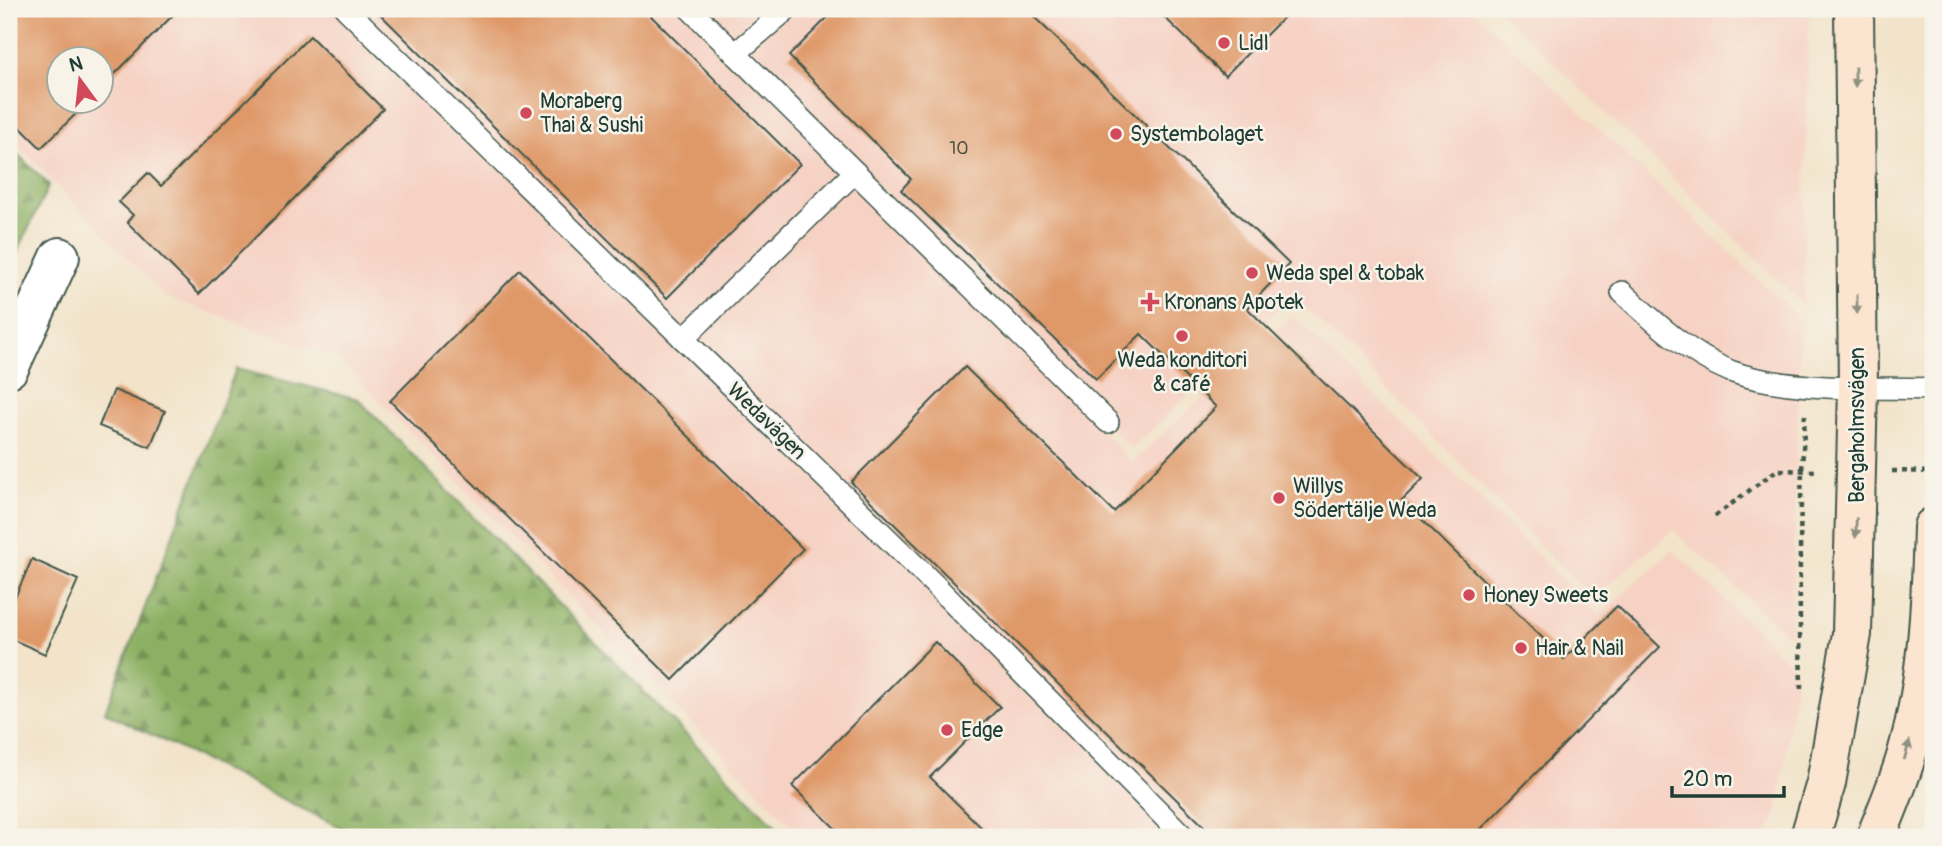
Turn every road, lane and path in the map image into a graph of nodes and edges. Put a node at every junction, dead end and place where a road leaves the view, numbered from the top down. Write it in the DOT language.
graph roads {
  1 [pos="345,9"];
  2 [pos="690,9"];
  3 [pos="788,9"];
  4 [pos="1854,9"];
  5 [pos="735,54"];
  6 [pos="855,172"];
  7 [pos="60,257"];
  8 [pos="1622,292"];
  9 [pos="683,339"];
  10 [pos="9,368"];
  11 [pos="1807,385"];
  12 [pos="1858,387"];
  13 [pos="1933,389"];
  14 [pos="1108,422"];
  15 [pos="1801,471"];
  16 [pos="1715,516"];
  17 [pos="1933,527"];
  18 [pos="1801,699"];
  19 [pos="1184,837"];
  20 [pos="1810,837"];
  21 [pos="1876,837"];
  1 -- 9 [label="lane, Wedavägen"];
  2 -- 5 [label="lane"];
  3 -- 5 [label="lane"];
  4 -- 12 [label="main road, Bergaholmsvägen, one-way"];
  5 -- 6 [label="lane"];
  6 -- 9 [label="lane"];
  6 -- 14 [label="lane"];
  7 -- 10 [label="street"];
  8 -- 11 [label="lane"];
  9 -- 19 [label="lane, Wedavägen"];
  11 -- 12 [label="lane"];
  11 -- 15 [label="path"];
  12 -- 13 [label="lane"];
  12 -- 20 [label="main road, Bergaholmsvägen, one-way"];
  15 -- 16 [label="path"];
  15 -- 18 [label="path"];
  21 -- 17 [label="main road, one-way"];
}
